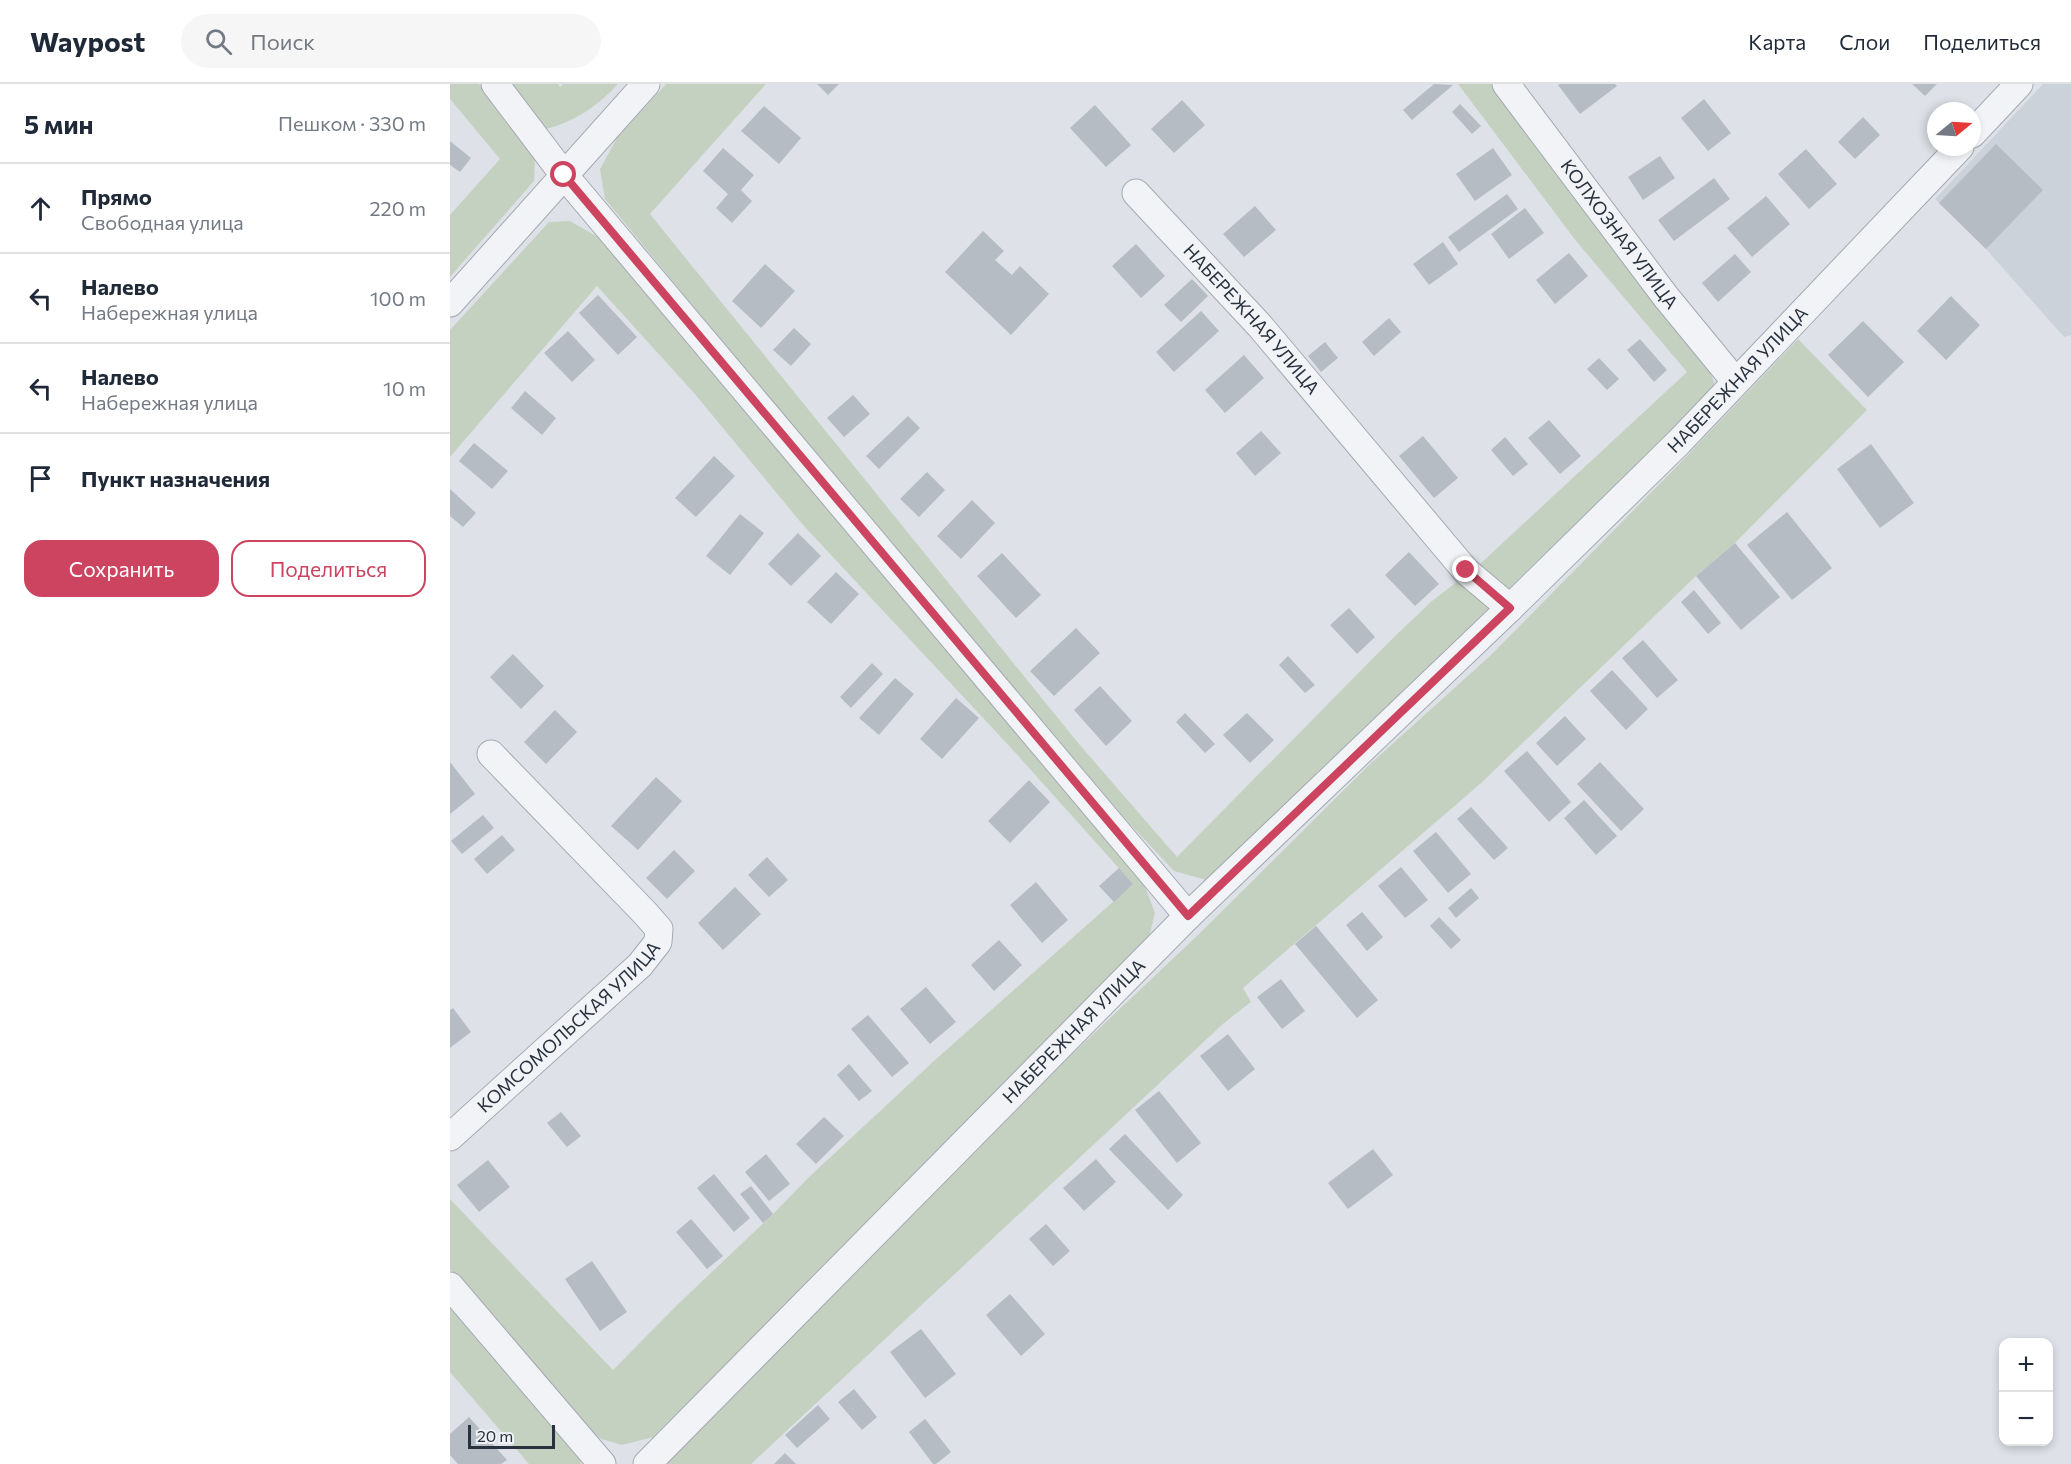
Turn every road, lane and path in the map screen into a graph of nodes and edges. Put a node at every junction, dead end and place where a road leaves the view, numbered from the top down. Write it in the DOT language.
graph roads {
  1 [pos="495,84"];
  2 [pos="646,84"];
  3 [pos="1506,84"];
  4 [pos="2019,84"];
  5 [pos="1981,124"];
  6 [pos="1951,156"];
  7 [pos="564,175"];
  8 [pos="1137,193"];
  9 [pos="450,303"];
  10 [pos="1735,381"];
  11 [pos="1510,608"];
  12 [pos="491,754"];
  13 [pos="1188,916"];
  14 [pos="450,1137"];
  15 [pos="450,1286"];
  16 [pos="602,1464"];
  17 [pos="647,1464"];
  1 -- 7 [label="street"];
  2 -- 7 [label="street"];
  3 -- 10 [label="street, КОЛХОЗНАЯ УЛИЦА"];
  4 -- 5 [label="street"];
  6 -- 10 [label="street, НАБЕРЕЖНАЯ УЛИЦА"];
  7 -- 9 [label="street"];
  7 -- 13 [label="street"];
  8 -- 11 [label="street, НАБЕРЕЖНАЯ УЛИЦА"];
  10 -- 11 [label="street, НАБЕРЕЖНАЯ УЛИЦА"];
  11 -- 13 [label="street, НАБЕРЕЖНАЯ УЛИЦА"];
  12 -- 14 [label="street, КОМСОМОЛЬСКАЯ УЛИЦА"];
  13 -- 17 [label="street, НАБЕРЕЖНАЯ УЛИЦА"];
  15 -- 16 [label="street"];
}
